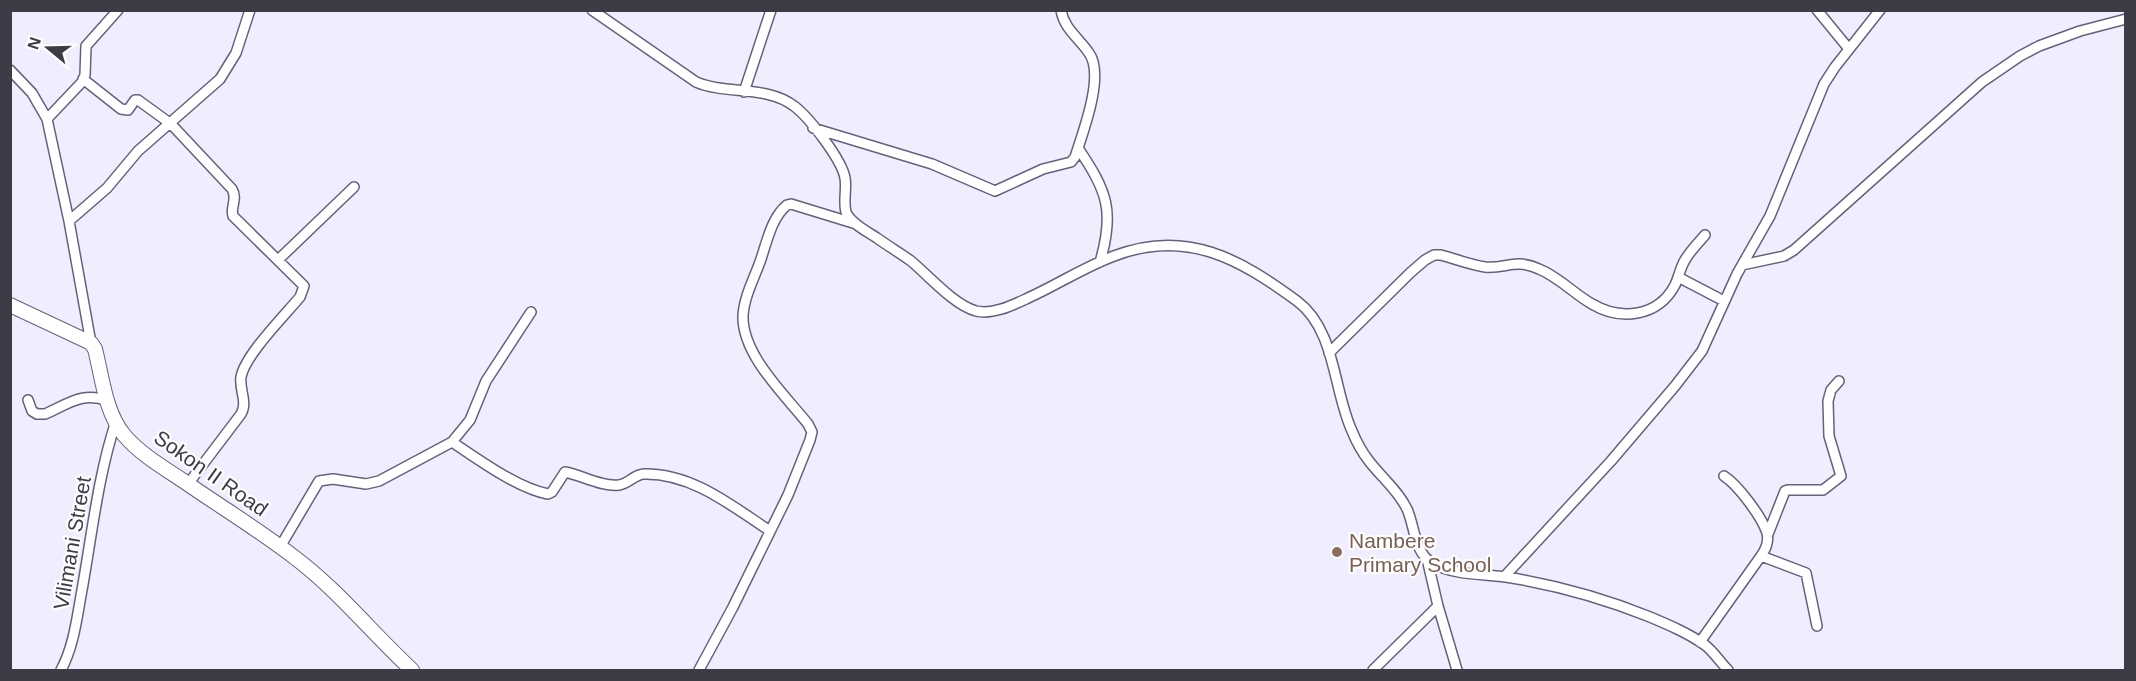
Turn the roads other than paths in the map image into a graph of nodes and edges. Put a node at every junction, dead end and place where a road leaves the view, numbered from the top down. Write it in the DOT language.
graph roads {
  1 [pos="118,10"];
  2 [pos="250,10"];
  3 [pos="592,10"];
  4 [pos="771,10"];
  5 [pos="1061,10"];
  6 [pos="1817,10"];
  7 [pos="1880,10"];
  8 [pos="2126,19"];
  9 [pos="1849,49"];
  10 [pos="10,70"];
  11 [pos="83,78"];
  12 [pos="744,92"];
  13 [pos="47,120"];
  14 [pos="171,124"];
  15 [pos="813,128"];
  16 [pos="1078,148"];
  17 [pos="354,187"];
  18 [pos="69,221"];
  19 [pos="857,225"];
  20 [pos="1705,234"];
  21 [pos="278,260"];
  22 [pos="1100,262"];
  23 [pos="1742,265"];
  24 [pos="1678,277"];
  25 [pos="1724,301"];
  26 [pos="10,304"];
  27 [pos="531,312"];
  28 [pos="91,343"];
  29 [pos="1329,353"];
  30 [pos="1839,381"];
  31 [pos="28,400"];
  32 [pos="108,401"];
  33 [pos="116,422"];
  34 [pos="452,442"];
  35 [pos="1724,476"];
  36 [pos="188,484"];
  37 [pos="770,531"];
  38 [pos="1767,534"];
  39 [pos="280,547"];
  40 [pos="1761,556"];
  41 [pos="1427,559"];
  42 [pos="1504,577"];
  43 [pos="1438,606"];
  44 [pos="1817,626"];
  45 [pos="1700,642"];
  46 [pos="61,670"];
  47 [pos="412,670"];
  48 [pos="699,670"];
  49 [pos="1373,670"];
  50 [pos="1458,670"];
  51 [pos="1728,670"];
  1 -- 11 [label="street"];
  2 -- 14 [label="street"];
  3 -- 12 [label="street"];
  4 -- 12 [label="street"];
  5 -- 16 [label="street"];
  6 -- 9 [label="street"];
  7 -- 9 [label="street"];
  8 -- 23 [label="street"];
  9 -- 23 [label="street"];
  10 -- 13 [label="street"];
  11 -- 13 [label="street"];
  11 -- 14 [label="street"];
  12 -- 15 [label="street"];
  13 -- 18 [label="street"];
  14 -- 18 [label="street"];
  14 -- 21 [label="street"];
  15 -- 16 [label="street"];
  15 -- 19 [label="street"];
  16 -- 22 [label="street"];
  17 -- 21 [label="street"];
  18 -- 28 [label="street"];
  19 -- 22 [label="street"];
  19 -- 37 [label="street"];
  20 -- 24 [label="street"];
  21 -- 36 [label="street"];
  22 -- 29 [label="street"];
  23 -- 25 [label="street"];
  24 -- 25 [label="street"];
  24 -- 29 [label="street"];
  25 -- 42 [label="street"];
  26 -- 28 [label="street"];
  27 -- 34 [label="street"];
  28 -- 32 [label="street, Sokon II Road"];
  29 -- 41 [label="street"];
  30 -- 38 [label="street"];
  31 -- 32 [label="street"];
  32 -- 33 [label="street, Sokon II Road"];
  33 -- 36 [label="street, Sokon II Road"];
  33 -- 46 [label="street, Vilimani Street"];
  34 -- 37 [label="street"];
  34 -- 39 [label="street"];
  35 -- 38 [label="street"];
  36 -- 39 [label="street, Sokon II Road"];
  37 -- 48 [label="street"];
  38 -- 40 [label="street"];
  39 -- 47 [label="street, Sokon II Road"];
  40 -- 44 [label="street"];
  40 -- 45 [label="street"];
  41 -- 42 [label="street"];
  41 -- 43 [label="street"];
  42 -- 45 [label="street"];
  43 -- 49 [label="street"];
  43 -- 50 [label="street"];
  45 -- 51 [label="street"];
}
